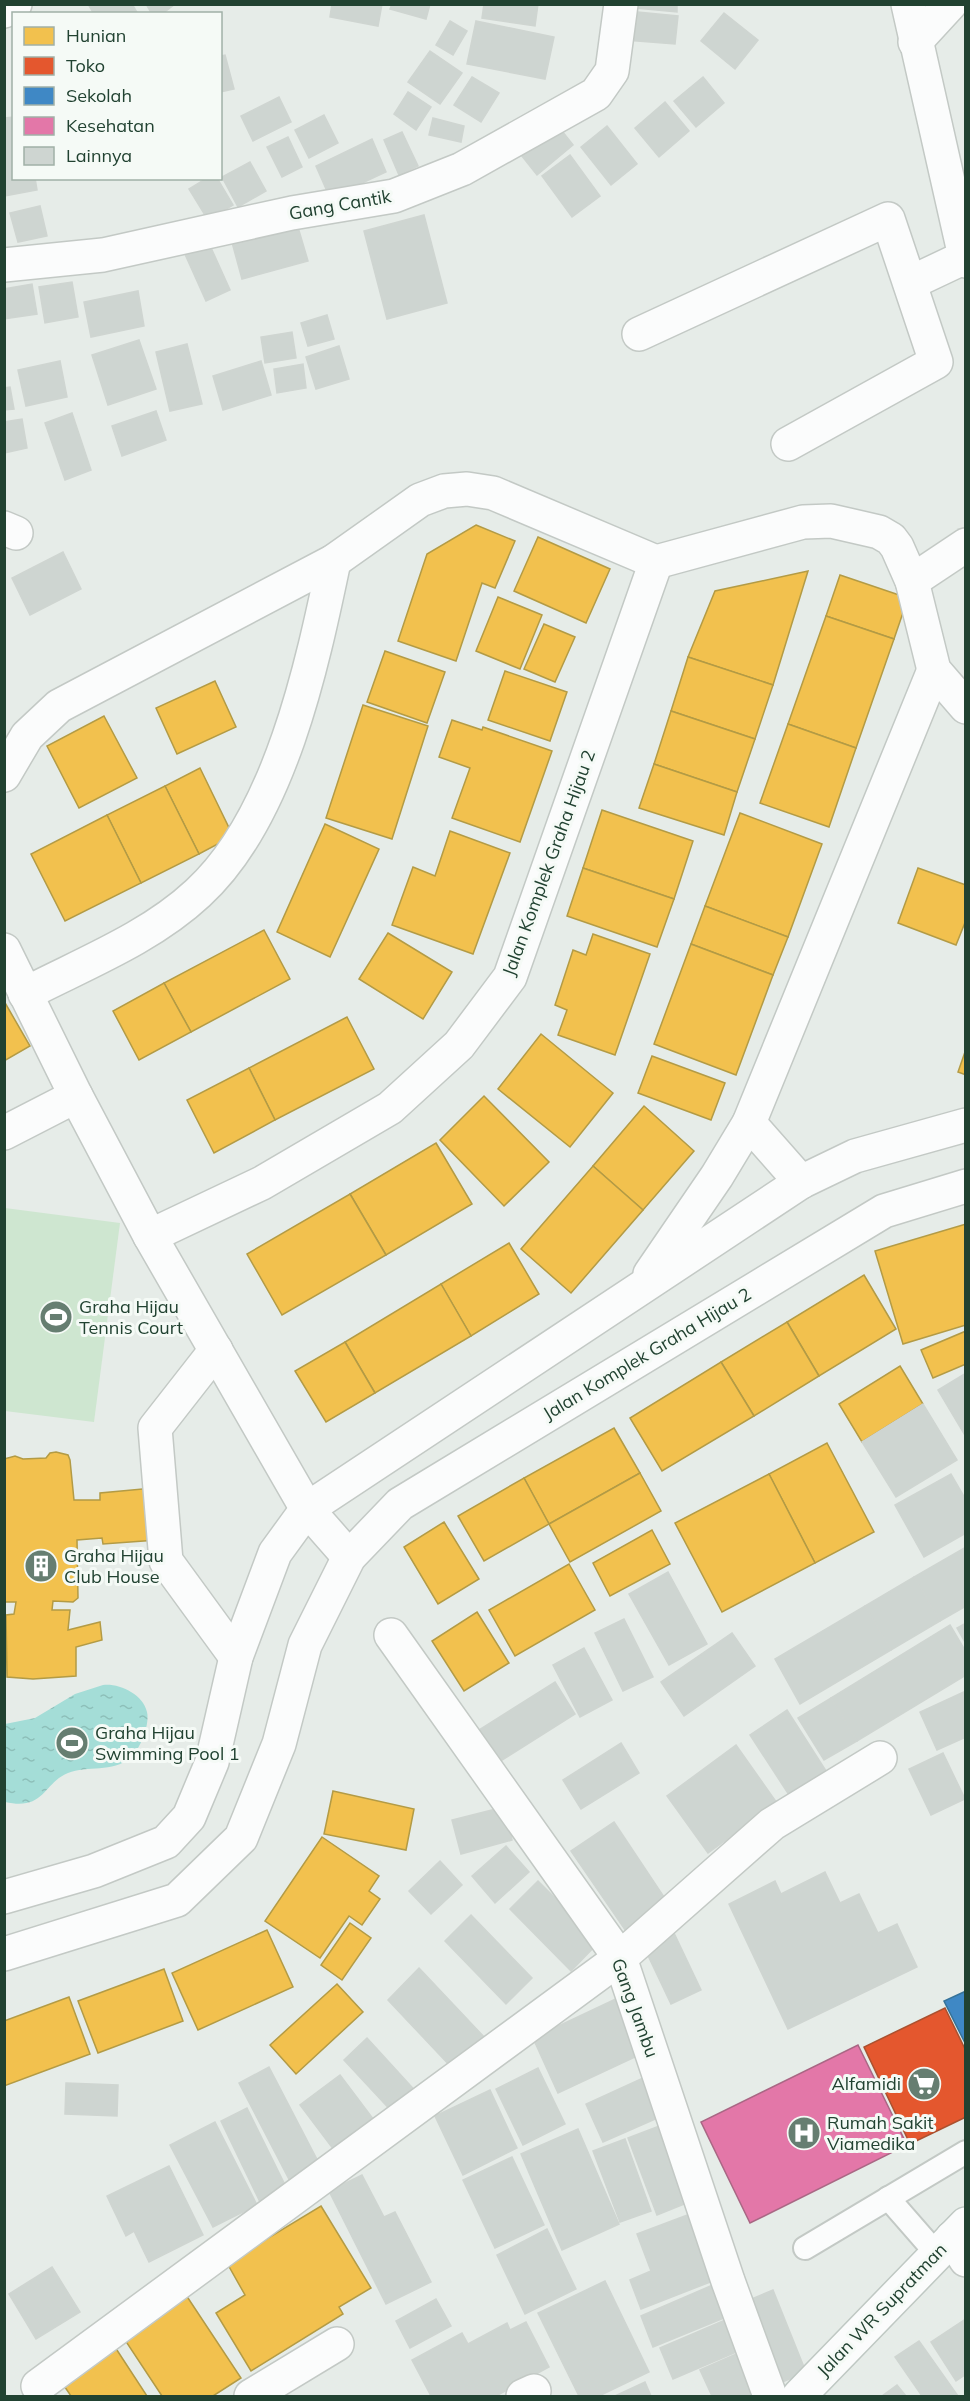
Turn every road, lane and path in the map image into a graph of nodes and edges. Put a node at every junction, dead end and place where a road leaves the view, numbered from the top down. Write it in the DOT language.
graph roads {
  1 [pos="15,4"];
  2 [pos="621,4"];
  3 [pos="908,4"];
  4 [pos="950,4"];
  5 [pos="4,11"];
  6 [pos="919,55"];
  7 [pos="965,259"];
  8 [pos="4,265"];
  9 [pos="910,283"];
  10 [pos="639,333"];
  11 [pos="788,444"];
  12 [pos="966,545"];
  13 [pos="334,561"];
  14 [pos="656,562"];
  15 [pos="912,581"];
  16 [pos="934,670"];
  17 [pos="966,707"];
  18 [pos="4,775"];
  19 [pos="4,950"];
  20 [pos="25,994"];
  21 [pos="76,1096"];
  22 [pos="749,1123"];
  23 [pos="966,1125"];
  24 [pos="4,1133"];
  25 [pos="801,1182"];
  26 [pos="966,1186"];
  27 [pos="150,1236"];
  28 [pos="642,1286"];
  29 [pos="216,1350"];
  30 [pos="307,1509"];
  31 [pos="349,1557"];
  32 [pos="391,1635"];
  33 [pos="236,1657"];
  34 [pos="880,1758"];
  35 [pos="4,1897"];
  36 [pos="4,1954"];
  37 [pos="620,1958"];
  38 [pos="966,2152"];
  39 [pos="888,2198"];
  40 [pos="955,2244"];
  41 [pos="805,2248"];
  42 [pos="337,2344"];
  43 [pos="38,2386"];
  44 [pos="251,2397"];
  45 [pos="770,2397"];
  46 [pos="799,2397"];
  1 -- 5 [label="street"];
  2 -- 8 [label="street, Gang Cantik"];
  3 -- 6 [label="street"];
  4 -- 6 [label="street"];
  6 -- 7 [label="street"];
  7 -- 9 [label="street"];
  9 -- 10 [label="street"];
  9 -- 11 [label="street"];
  12 -- 15 [label="street"];
  13 -- 14 [label="street"];
  13 -- 18 [label="street"];
  13 -- 20 [label="street"];
  14 -- 15 [label="street"];
  14 -- 27 [label="street, Jalan Komplek Graha Hijau 2"];
  15 -- 16 [label="street"];
  16 -- 17 [label="street"];
  16 -- 22 [label="street"];
  19 -- 20 [label="street"];
  20 -- 21 [label="street"];
  21 -- 24 [label="street"];
  21 -- 27 [label="street"];
  22 -- 25 [label="street"];
  22 -- 28 [label="street"];
  23 -- 25 [label="street"];
  25 -- 28 [label="street"];
  26 -- 31 [label="street, Jalan Komplek Graha Hijau 2"];
  27 -- 29 [label="street"];
  28 -- 30 [label="street"];
  29 -- 30 [label="street"];
  29 -- 33 [label="street"];
  30 -- 31 [label="street"];
  30 -- 33 [label="street"];
  31 -- 36 [label="street, Jalan Komplek Graha Hijau 2"];
  32 -- 37 [label="street, Gang Jambu"];
  33 -- 35 [label="street"];
  34 -- 37 [label="street"];
  37 -- 43 [label="street"];
  37 -- 45 [label="street, Gang Jambu"];
  38 -- 39 [label="lane"];
  39 -- 40 [label="lane"];
  39 -- 41 [label="lane"];
  40 -- 46 [label="street, Jalan WR Supratman"];
  42 -- 44 [label="street"];
}
